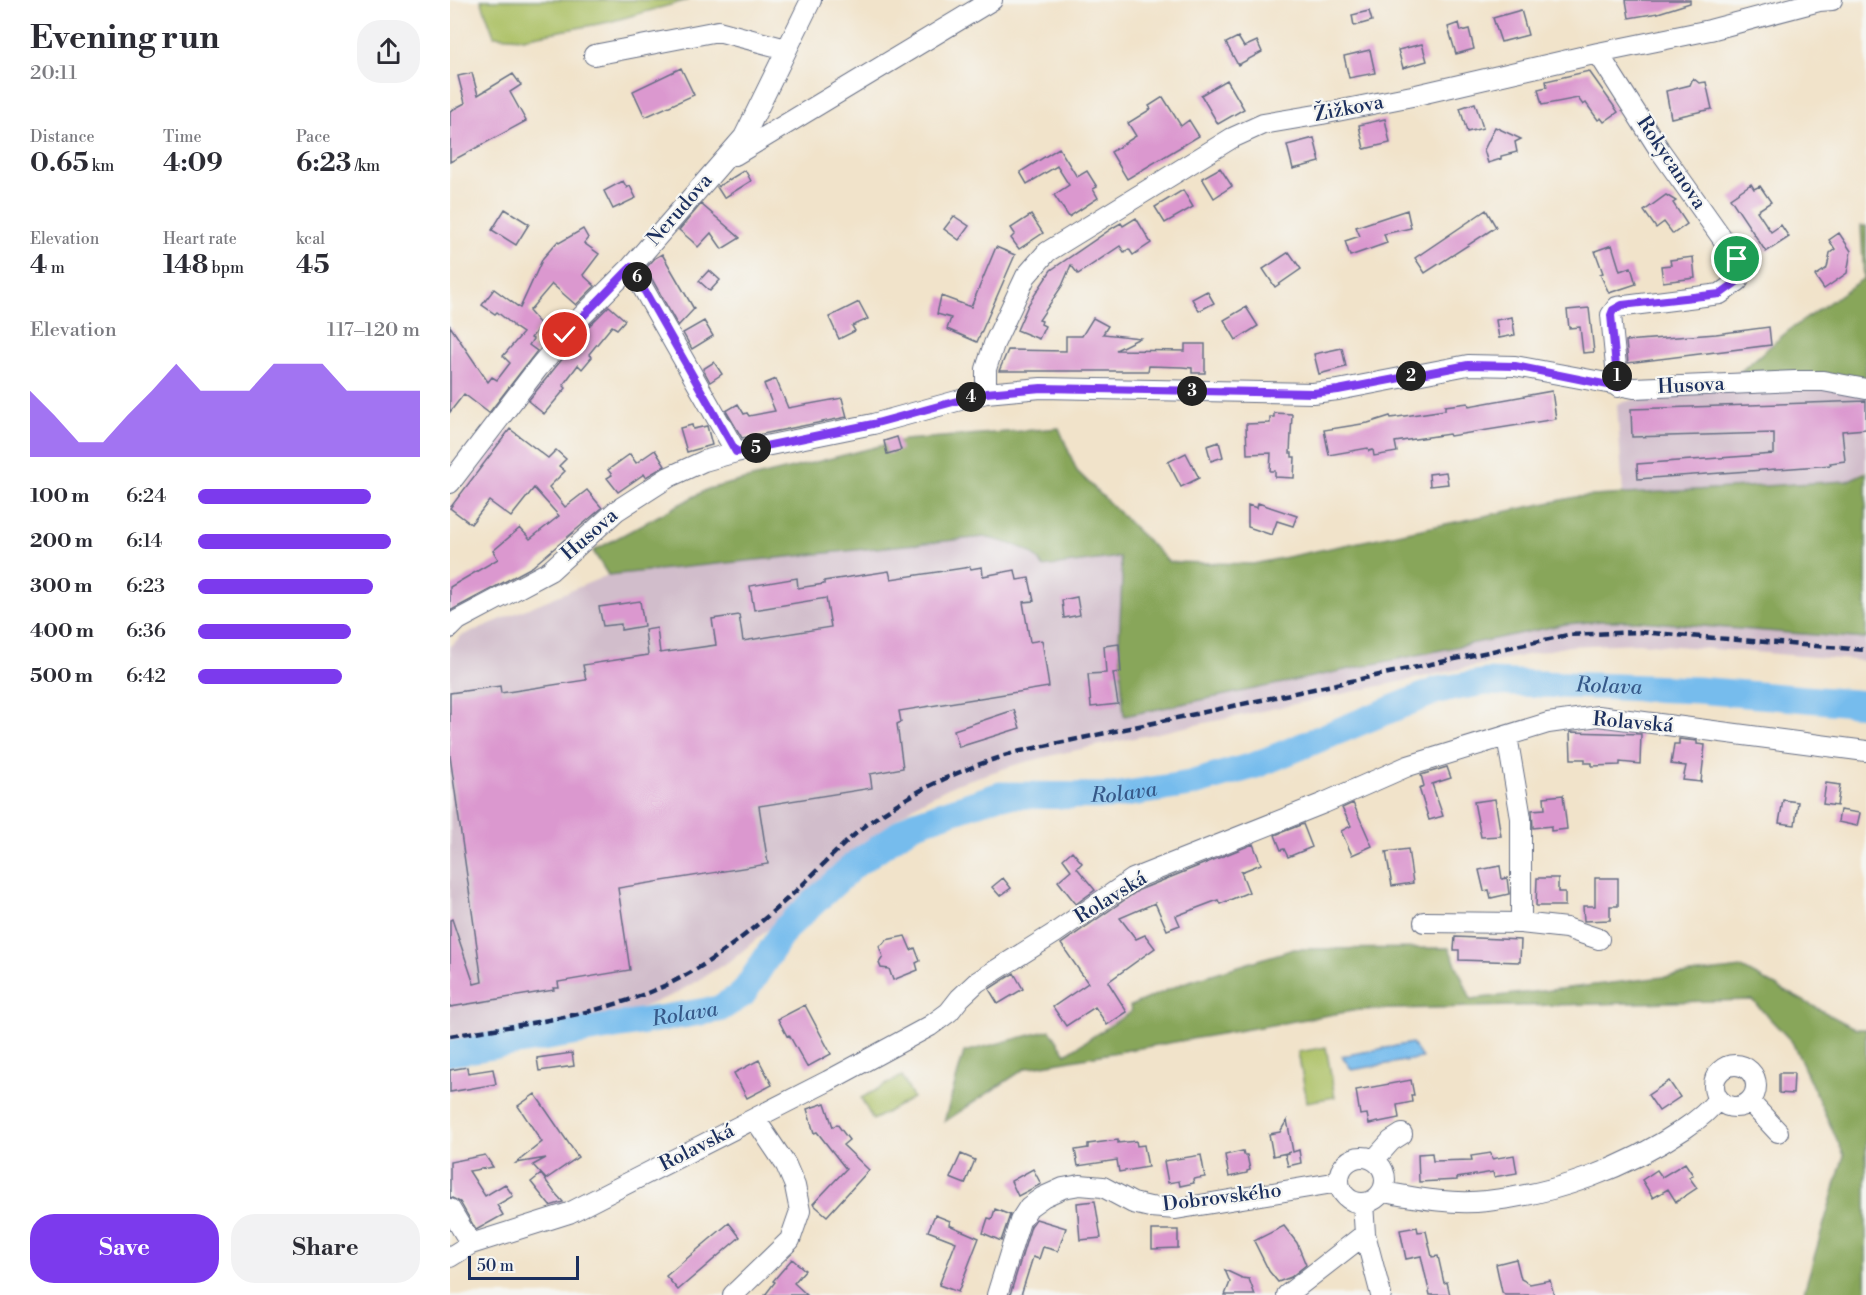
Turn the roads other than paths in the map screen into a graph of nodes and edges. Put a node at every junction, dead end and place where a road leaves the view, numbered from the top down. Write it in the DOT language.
graph roads {
  1 [pos="811,0"];
  2 [pos="992,0"];
  3 [pos="1832,0"];
  4 [pos="786,49"];
  5 [pos="1598,52"];
  6 [pos="594,55"];
  7 [pos="722,163"];
  8 [pos="631,267"];
  9 [pos="1618,387"];
  10 [pos="1866,390"];
  11 [pos="986,393"];
  12 [pos="736,452"];
  13 [pos="450,483"];
  14 [pos="450,628"];
  15 [pos="1507,736"];
  16 [pos="1866,751"];
  17 [pos="1424,922"];
  18 [pos="1521,923"];
  19 [pos="1599,939"];
  20 [pos="1718,1099"];
  21 [pos="1750,1102"];
  22 [pos="755,1119"];
  23 [pos="1778,1132"];
  24 [pos="1402,1134"];
  25 [pos="1374,1160"];
  26 [pos="1339,1182"];
  27 [pos="1383,1191"];
  28 [pos="1364,1203"];
  29 [pos="450,1209"];
  30 [pos="1365,1234"];
  31 [pos="471,1244"];
  32 [pos="450,1257"];
  33 [pos="733,1295"];
  34 [pos="997,1295"];
  35 [pos="1287,1295"];
  36 [pos="1381,1295"];
  1 -- 4 [label="street, Nerudova"];
  2 -- 7 [label="street"];
  3 -- 5 [label="street, Žižkova"];
  4 -- 6 [label="street"];
  4 -- 7 [label="street, Nerudova"];
  5 -- 9 [label="street, Rokycanova"];
  5 -- 11 [label="street, Žižkova"];
  7 -- 8 [label="street, Nerudova"];
  8 -- 12 [label="street"];
  8 -- 13 [label="street, Nerudova"];
  9 -- 10 [label="street, Husova"];
  9 -- 11 [label="street, Husova"];
  11 -- 12 [label="street, Husova"];
  12 -- 14 [label="street, Husova"];
  15 -- 16 [label="street, Rolavská"];
  15 -- 18 [label="street"];
  15 -- 22 [label="street, Rolavská"];
  17 -- 18 [label="street"];
  18 -- 19 [label="street"];
  20 -- 21 [label="street"];
  20 -- 21 [label="street"];
  20 -- 27 [label="street"];
  21 -- 23 [label="street"];
  22 -- 31 [label="street, Rolavská"];
  22 -- 33 [label="street"];
  24 -- 25 [label="street"];
  25 -- 26 [label="street"];
  25 -- 27 [label="street"];
  26 -- 28 [label="street"];
  26 -- 34 [label="street, Dobrovského"];
  27 -- 28 [label="street"];
  28 -- 30 [label="street"];
  29 -- 31 [label="street"];
  30 -- 35 [label="street"];
  30 -- 36 [label="street"];
  31 -- 32 [label="street, Rolavská"];
}
